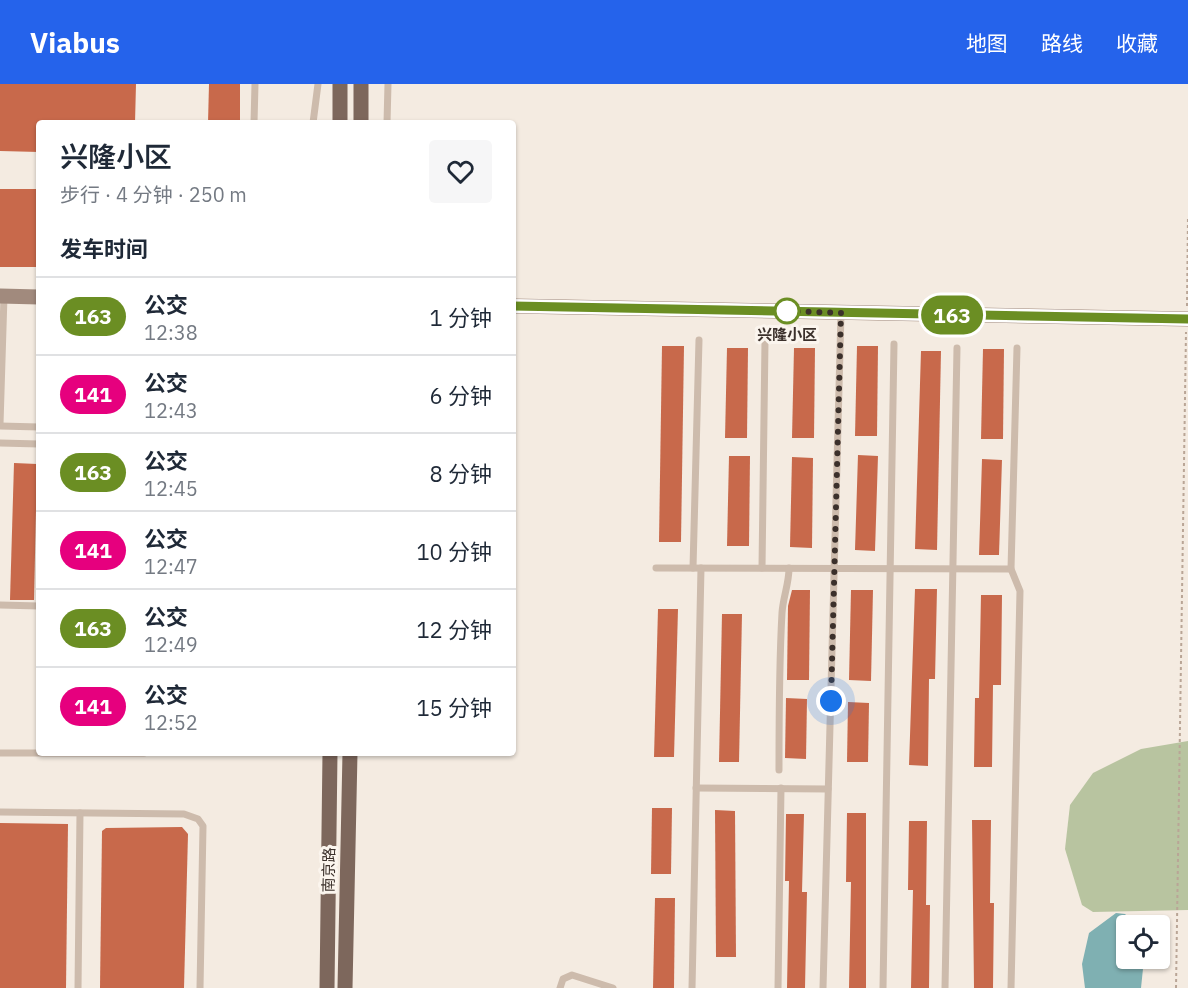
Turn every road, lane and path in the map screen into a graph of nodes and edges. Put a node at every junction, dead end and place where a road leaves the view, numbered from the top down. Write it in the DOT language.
graph roads {
  1 [pos="255,84"];
  2 [pos="318,84"];
  3 [pos="340,84"];
  4 [pos="361,84"];
  5 [pos="388,84"];
  6 [pos="254,120"];
  7 [pos="313,120"];
  8 [pos="340,120"];
  9 [pos="361,120"];
  10 [pos="387,120"];
  11 [pos="1188,216"];
  12 [pos="2,296"];
  13 [pos="36,297"];
  14 [pos="516,306"];
  15 [pos="841,313"];
  16 [pos="1187,319"];
  17 [pos="699,340"];
  18 [pos="765,341"];
  19 [pos="894,344"];
  20 [pos="957,348"];
  21 [pos="1017,348"];
  22 [pos="0,425"];
  23 [pos="36,428"];
  24 [pos="0,443"];
  25 [pos="36,444"];
  26 [pos="656,568"];
  27 [pos="697,568"];
  28 [pos="762,568"];
  29 [pos="789,568"];
  30 [pos="834,568"];
  31 [pos="890,568"];
  32 [pos="953,568"];
  33 [pos="1011,569"];
  34 [pos="0,605"];
  35 [pos="36,606"];
  36 [pos="0,753"];
  37 [pos="36,753"];
  38 [pos="330,756"];
  39 [pos="350,756"];
  40 [pos="779,770"];
  41 [pos="696,788"];
  42 [pos="781,788"];
  43 [pos="828,789"];
  44 [pos="0,812"];
  45 [pos="80,813"];
  46 [pos="78,988"];
  47 [pos="200,988"];
  48 [pos="327,988"];
  49 [pos="345,988"];
  50 [pos="560,988"];
  51 [pos="613,988"];
  52 [pos="692,988"];
  53 [pos="778,988"];
  54 [pos="823,988"];
  55 [pos="883,988"];
  56 [pos="945,988"];
  57 [pos="1011,988"];
  58 [pos="1176,988"];
  1 -- 6 [label="lane"];
  2 -- 7 [label="lane"];
  3 -- 8 [label="main road"];
  4 -- 9 [label="main road"];
  5 -- 10 [label="lane"];
  11 -- 16 [label="path"];
  12 -- 13 [label="street"];
  12 -- 22 [label="lane"];
  14 -- 15 [label="street"];
  15 -- 16 [label="street"];
  15 -- 30 [label="lane"];
  16 -- 58 [label="path"];
  17 -- 27 [label="lane"];
  18 -- 28 [label="lane"];
  19 -- 31 [label="lane"];
  20 -- 32 [label="lane"];
  21 -- 33 [label="lane"];
  22 -- 23 [label="lane"];
  24 -- 25 [label="lane"];
  26 -- 27 [label="lane"];
  27 -- 28 [label="lane"];
  27 -- 41 [label="lane"];
  28 -- 29 [label="lane"];
  29 -- 30 [label="lane"];
  29 -- 40 [label="lane"];
  30 -- 31 [label="lane"];
  30 -- 43 [label="lane"];
  31 -- 32 [label="lane"];
  31 -- 55 [label="lane"];
  32 -- 33 [label="lane"];
  32 -- 56 [label="lane"];
  33 -- 57 [label="lane"];
  34 -- 35 [label="lane"];
  36 -- 37 [label="lane"];
  38 -- 48 [label="main road, 南京路"];
  39 -- 49 [label="main road, 南京路"];
  41 -- 42 [label="lane"];
  41 -- 52 [label="lane"];
  42 -- 43 [label="lane"];
  42 -- 53 [label="lane"];
  43 -- 54 [label="lane"];
  44 -- 45 [label="lane"];
  45 -- 46 [label="lane"];
  45 -- 47 [label="lane"];
  50 -- 51 [label="lane"];
}
